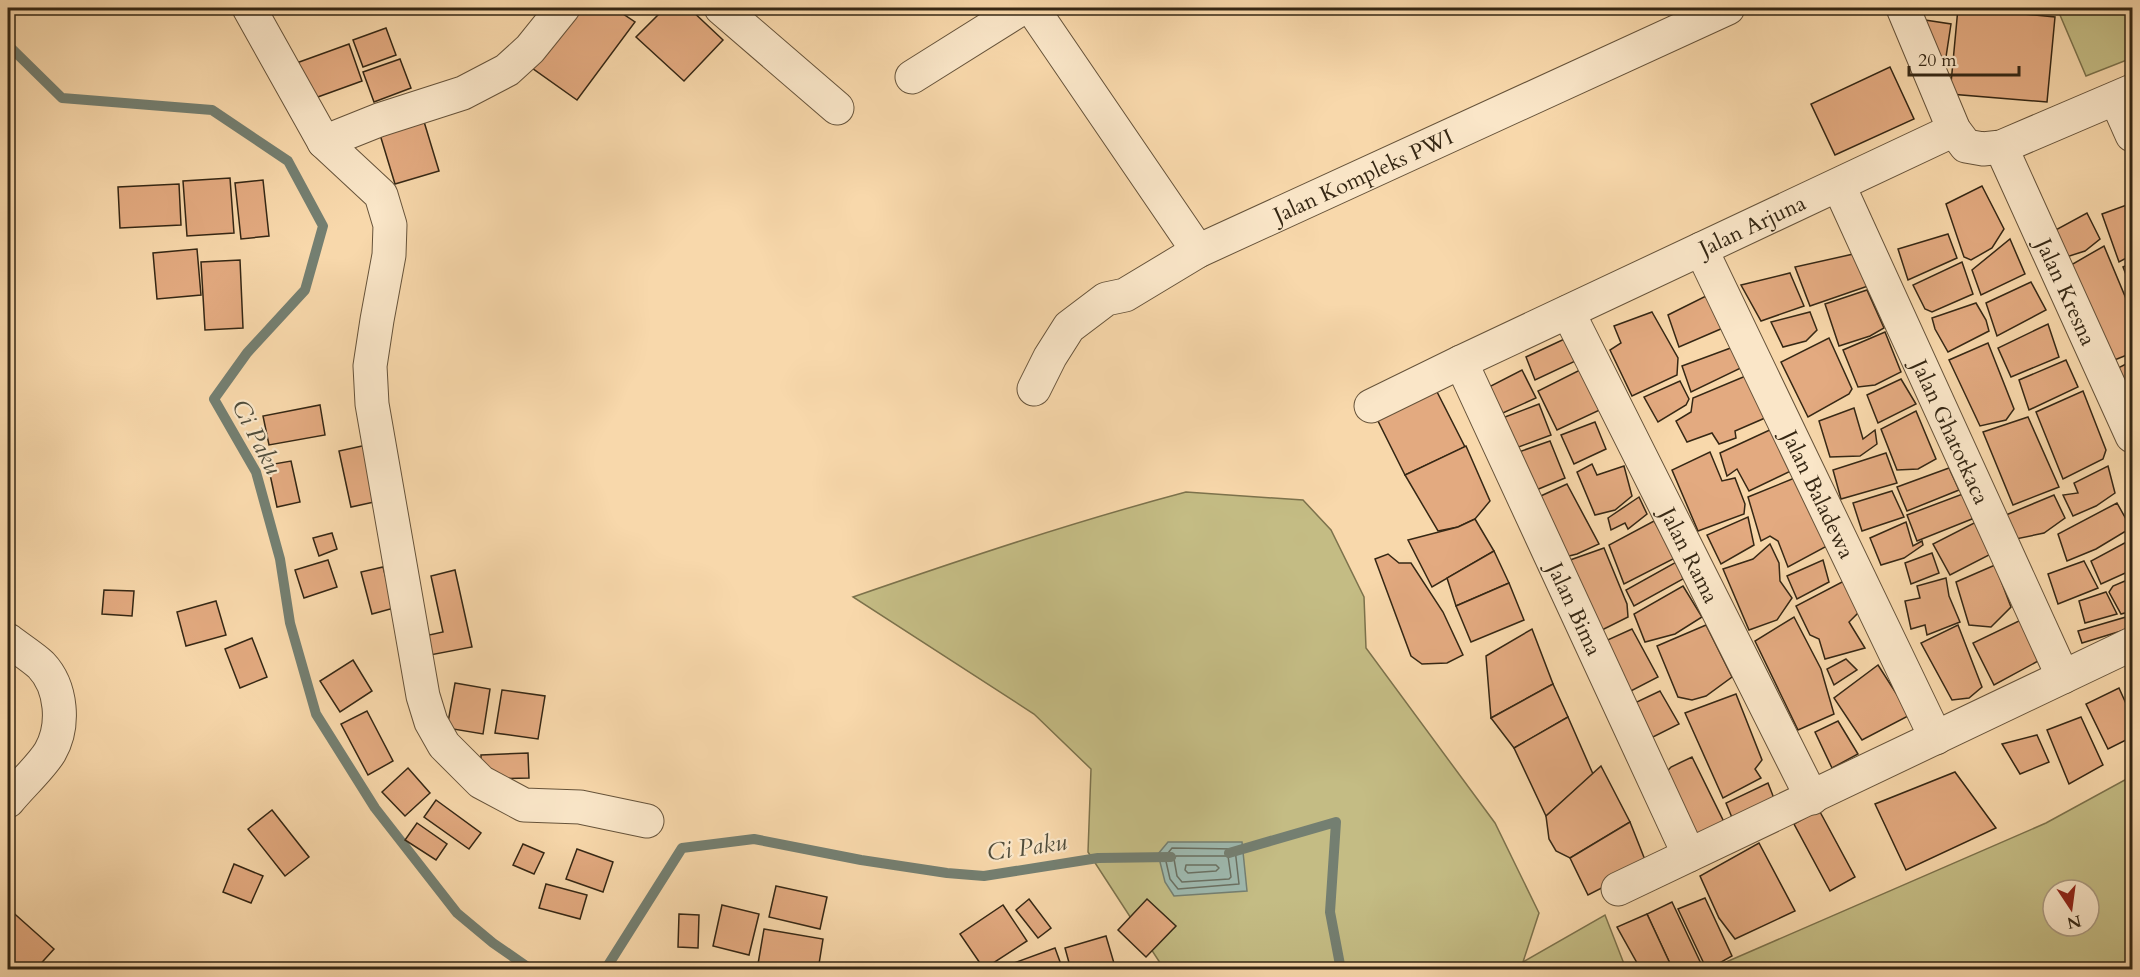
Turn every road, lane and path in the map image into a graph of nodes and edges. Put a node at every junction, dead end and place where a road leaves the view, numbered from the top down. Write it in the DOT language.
graph roads {
  1 [pos="249,8"];
  2 [pos="564,8"];
  3 [pos="721,8"];
  4 [pos="1022,8"];
  5 [pos="1032,8"];
  6 [pos="1728,8"];
  7 [pos="1903,8"];
  8 [pos="912,77"];
  9 [pos="2124,95"];
  10 [pos="837,108"];
  11 [pos="1954,130"];
  12 [pos="2133,135"];
  13 [pos="324,142"];
  14 [pos="2001,147"];
  15 [pos="1839,186"];
  16 [pos="1701,249"];
  17 [pos="1198,251"];
  18 [pos="1568,312"];
  19 [pos="1461,362"];
  20 [pos="1034,389"];
  21 [pos="1371,406"];
  22 [pos="2133,436"];
  23 [pos="8,640"];
  24 [pos="2133,644"];
  25 [pos="2063,677"];
  26 [pos="1936,738"];
  27 [pos="1812,798"];
  28 [pos="8,801"];
  29 [pos="647,821"];
  30 [pos="1689,855"];
  31 [pos="1618,889"];
  1 -- 13 [label="street"];
  2 -- 13 [label="street"];
  3 -- 10 [label="street"];
  4 -- 8 [label="street"];
  5 -- 17 [label="street"];
  6 -- 17 [label="street, Jalan Kompleks PWI"];
  7 -- 11 [label="street"];
  9 -- 12 [label="street"];
  9 -- 14 [label="street"];
  11 -- 14 [label="street"];
  11 -- 15 [label="street, Jalan Arjuna"];
  13 -- 29 [label="street"];
  14 -- 22 [label="street, Jalan Kresna"];
  15 -- 16 [label="street, Jalan Arjuna"];
  15 -- 25 [label="street, Jalan Ghatotkaca"];
  16 -- 18 [label="street, Jalan Arjuna"];
  16 -- 26 [label="street, Jalan Baladewa"];
  17 -- 20 [label="street, Jalan Kompleks PWI"];
  18 -- 19 [label="street, Jalan Arjuna"];
  18 -- 27 [label="street, Jalan Rama"];
  19 -- 21 [label="street, Jalan Arjuna"];
  19 -- 30 [label="street, Jalan Bima"];
  23 -- 28 [label="street"];
  24 -- 25 [label="street"];
  25 -- 26 [label="street"];
  26 -- 27 [label="street"];
  27 -- 30 [label="street"];
  30 -- 31 [label="street"];
}
